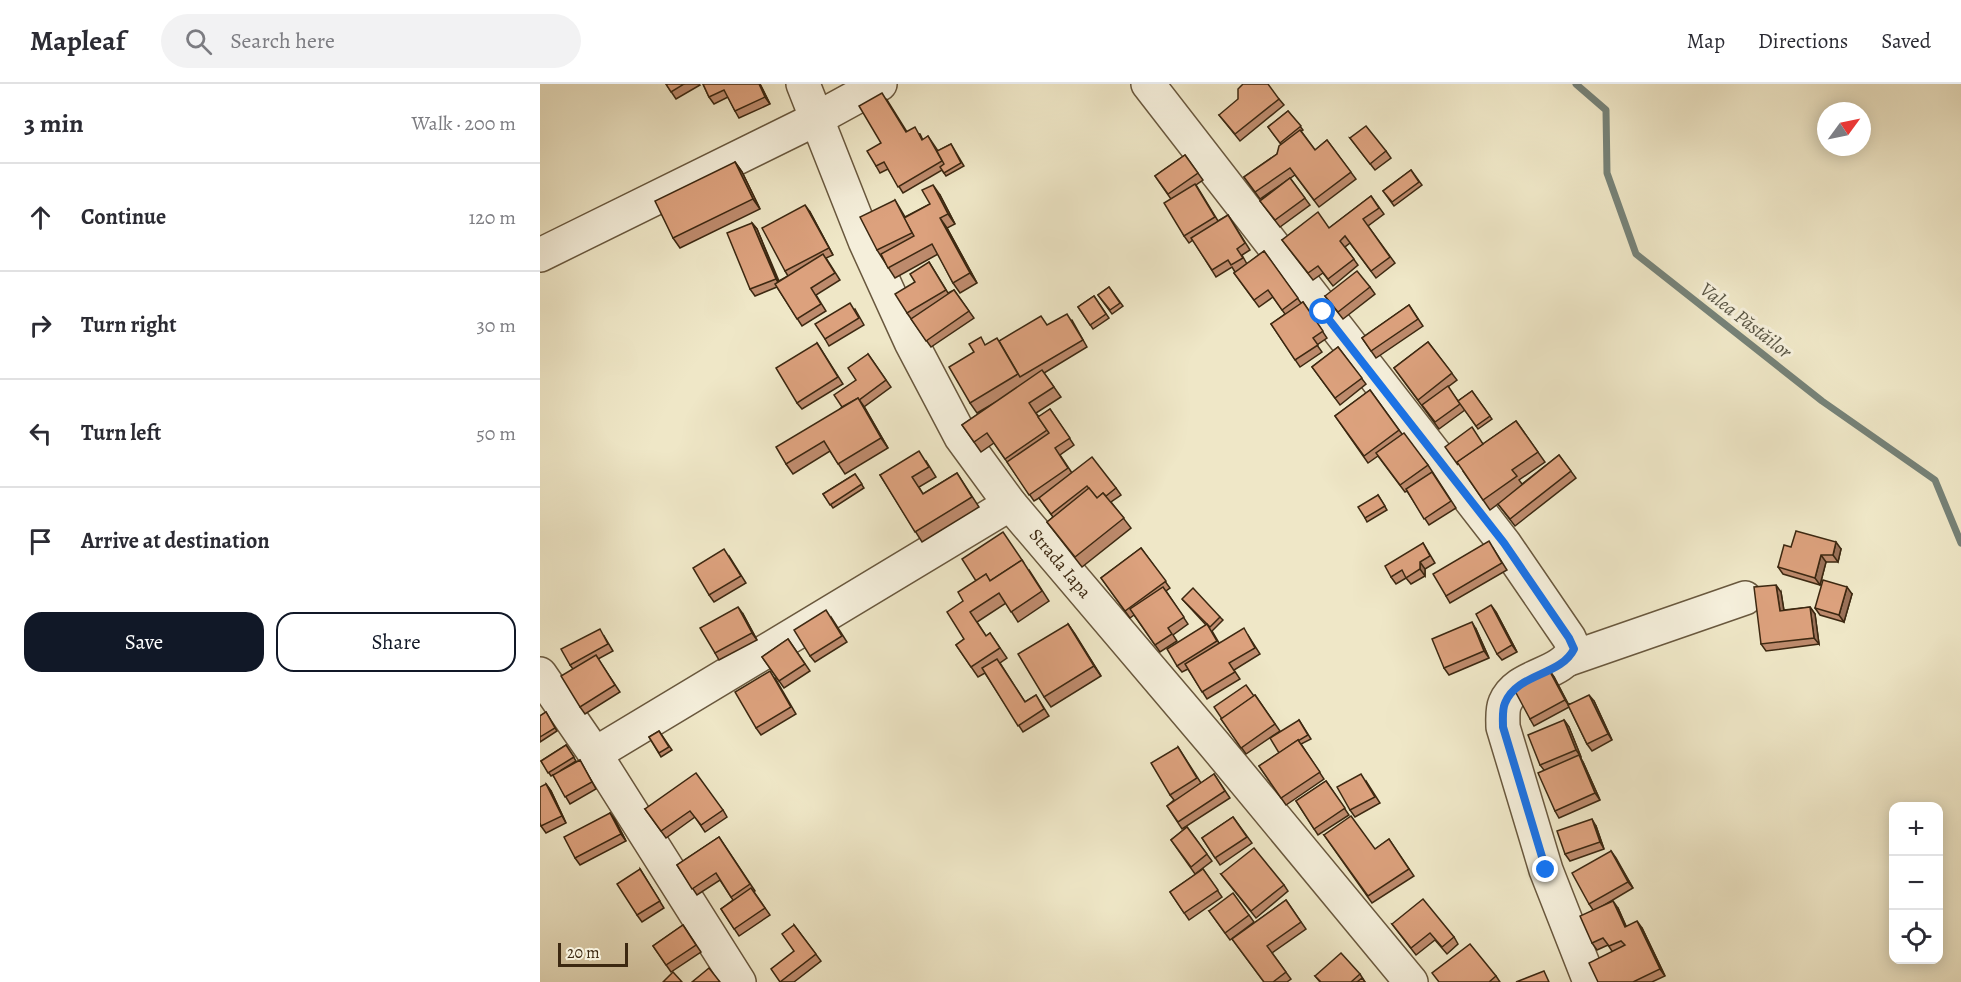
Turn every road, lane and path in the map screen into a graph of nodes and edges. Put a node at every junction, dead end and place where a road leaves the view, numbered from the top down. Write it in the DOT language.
graph roads {
  1 [pos="803,84"];
  2 [pos="880,84"];
  3 [pos="1148,84"];
  4 [pos="816,119"];
  5 [pos="540,255"];
  6 [pos="1010,504"];
  7 [pos="1745,598"];
  8 [pos="1569,659"];
  9 [pos="540,674"];
  10 [pos="595,754"];
  11 [pos="739,982"];
  12 [pos="1411,982"];
  13 [pos="1590,982"];
  1 -- 4 [label="street, Strada Iapa"];
  2 -- 4 [label="street"];
  3 -- 8 [label="street"];
  4 -- 5 [label="street"];
  4 -- 6 [label="street, Strada Iapa"];
  6 -- 10 [label="street"];
  6 -- 12 [label="street, Strada Iapa"];
  7 -- 8 [label="street"];
  8 -- 13 [label="street"];
  9 -- 10 [label="street"];
  10 -- 11 [label="street"];
}
